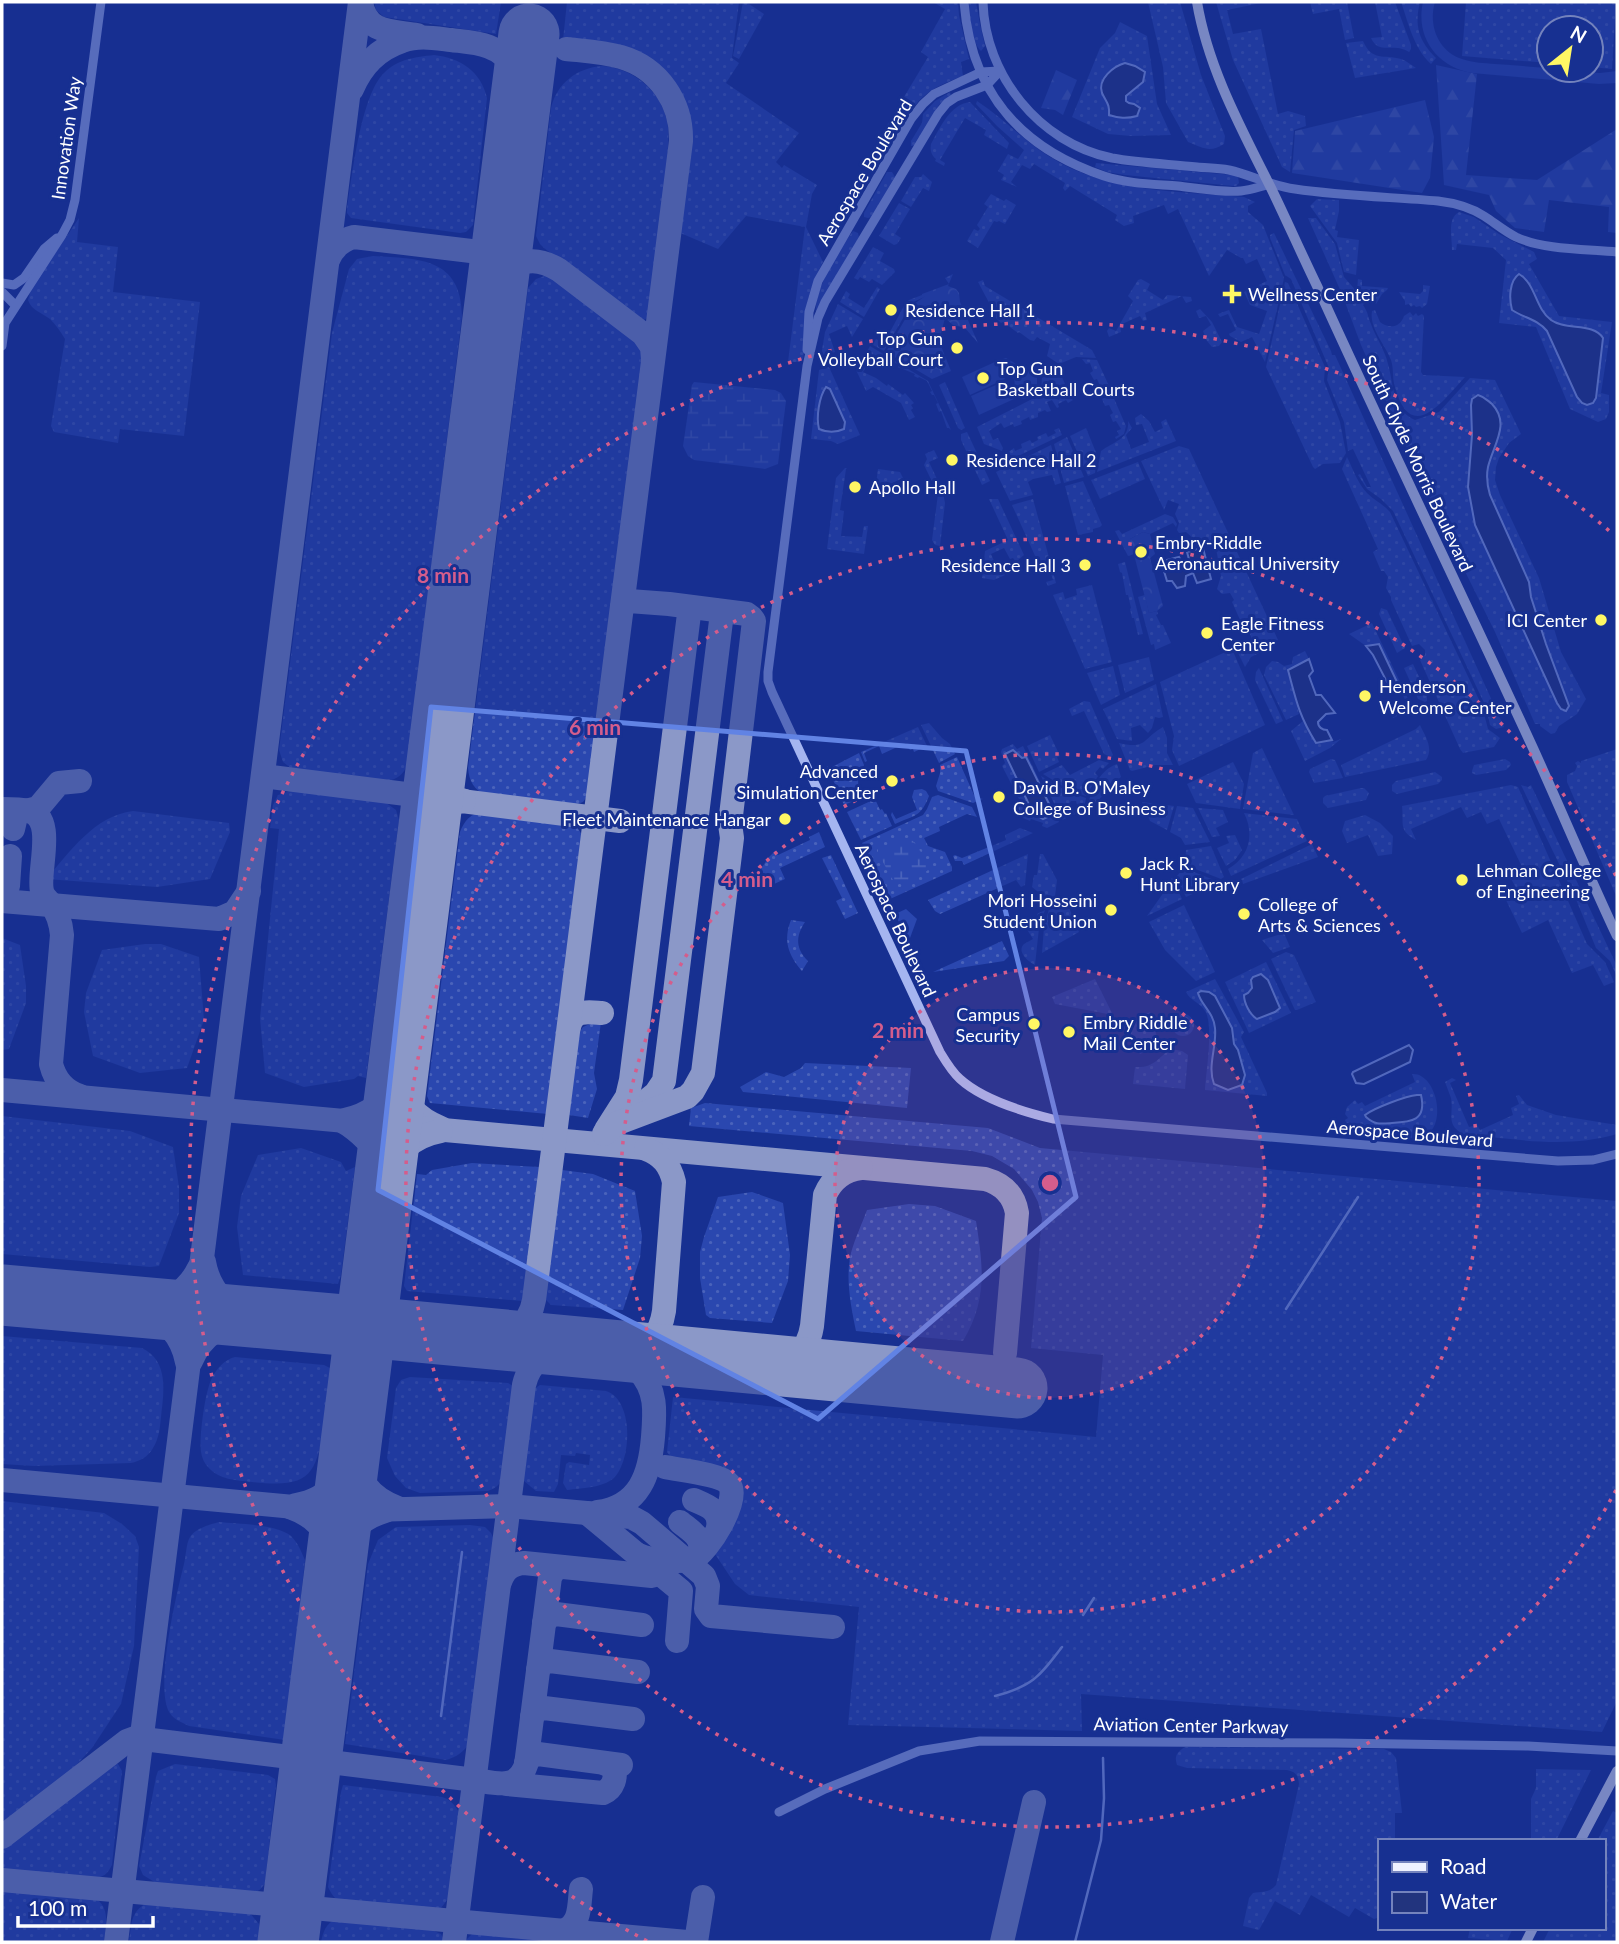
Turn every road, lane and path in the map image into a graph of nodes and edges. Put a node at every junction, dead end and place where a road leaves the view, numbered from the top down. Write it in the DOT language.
graph roads {
  1 [pos="101,2"];
  2 [pos="964,2"];
  3 [pos="983,2"];
  4 [pos="1196,2"];
  5 [pos="1000,71"];
  6 [pos="981,72"];
  7 [pos="987,85"];
  8 [pos="1269,184"];
  9 [pos="853,220"];
  10 [pos="868,229"];
  11 [pos="62,235"];
  12 [pos="1617,252"];
  13 [pos="2,283"];
  14 [pos="2,292"];
  15 [pos="15,305"];
  16 [pos="2,346"];
  17 [pos="807,366"];
  18 [pos="1617,936"];
  19 [pos="1617,1154"];
  20 [pos="1617,1751"];
  21 [pos="1617,1770"];
  22 [pos="779,1812"];
  23 [pos="1581,1839"];
  1 -- 11 [label="street, Innovation Way"];
  2 -- 6 [label="street"];
  3 -- 5 [label="street"];
  4 -- 8 [label="main road, South Clyde Morris Boulevard"];
  5 -- 6 [label="street, Aerospace Boulevard"];
  5 -- 7 [label="street, Aerospace Boulevard"];
  5 -- 8 [label="street"];
  6 -- 7 [label="street"];
  6 -- 9 [label="street, Aerospace Boulevard"];
  7 -- 8 [label="street"];
  7 -- 10 [label="street, Aerospace Boulevard"];
  8 -- 12 [label="street"];
  8 -- 18 [label="main road, South Clyde Morris Boulevard"];
  9 -- 10 [label="street"];
  9 -- 17 [label="street, Aerospace Boulevard"];
  10 -- 17 [label="street, Aerospace Boulevard"];
  11 -- 13 [label="street"];
  11 -- 15 [label="street, Innovation Way"];
  14 -- 15 [label="street"];
  15 -- 16 [label="street, Innovation Way"];
  17 -- 19 [label="street, Aerospace Boulevard"];
  20 -- 22 [label="street, Aviation Center Parkway"];
  21 -- 23 [label="main road"];
}
